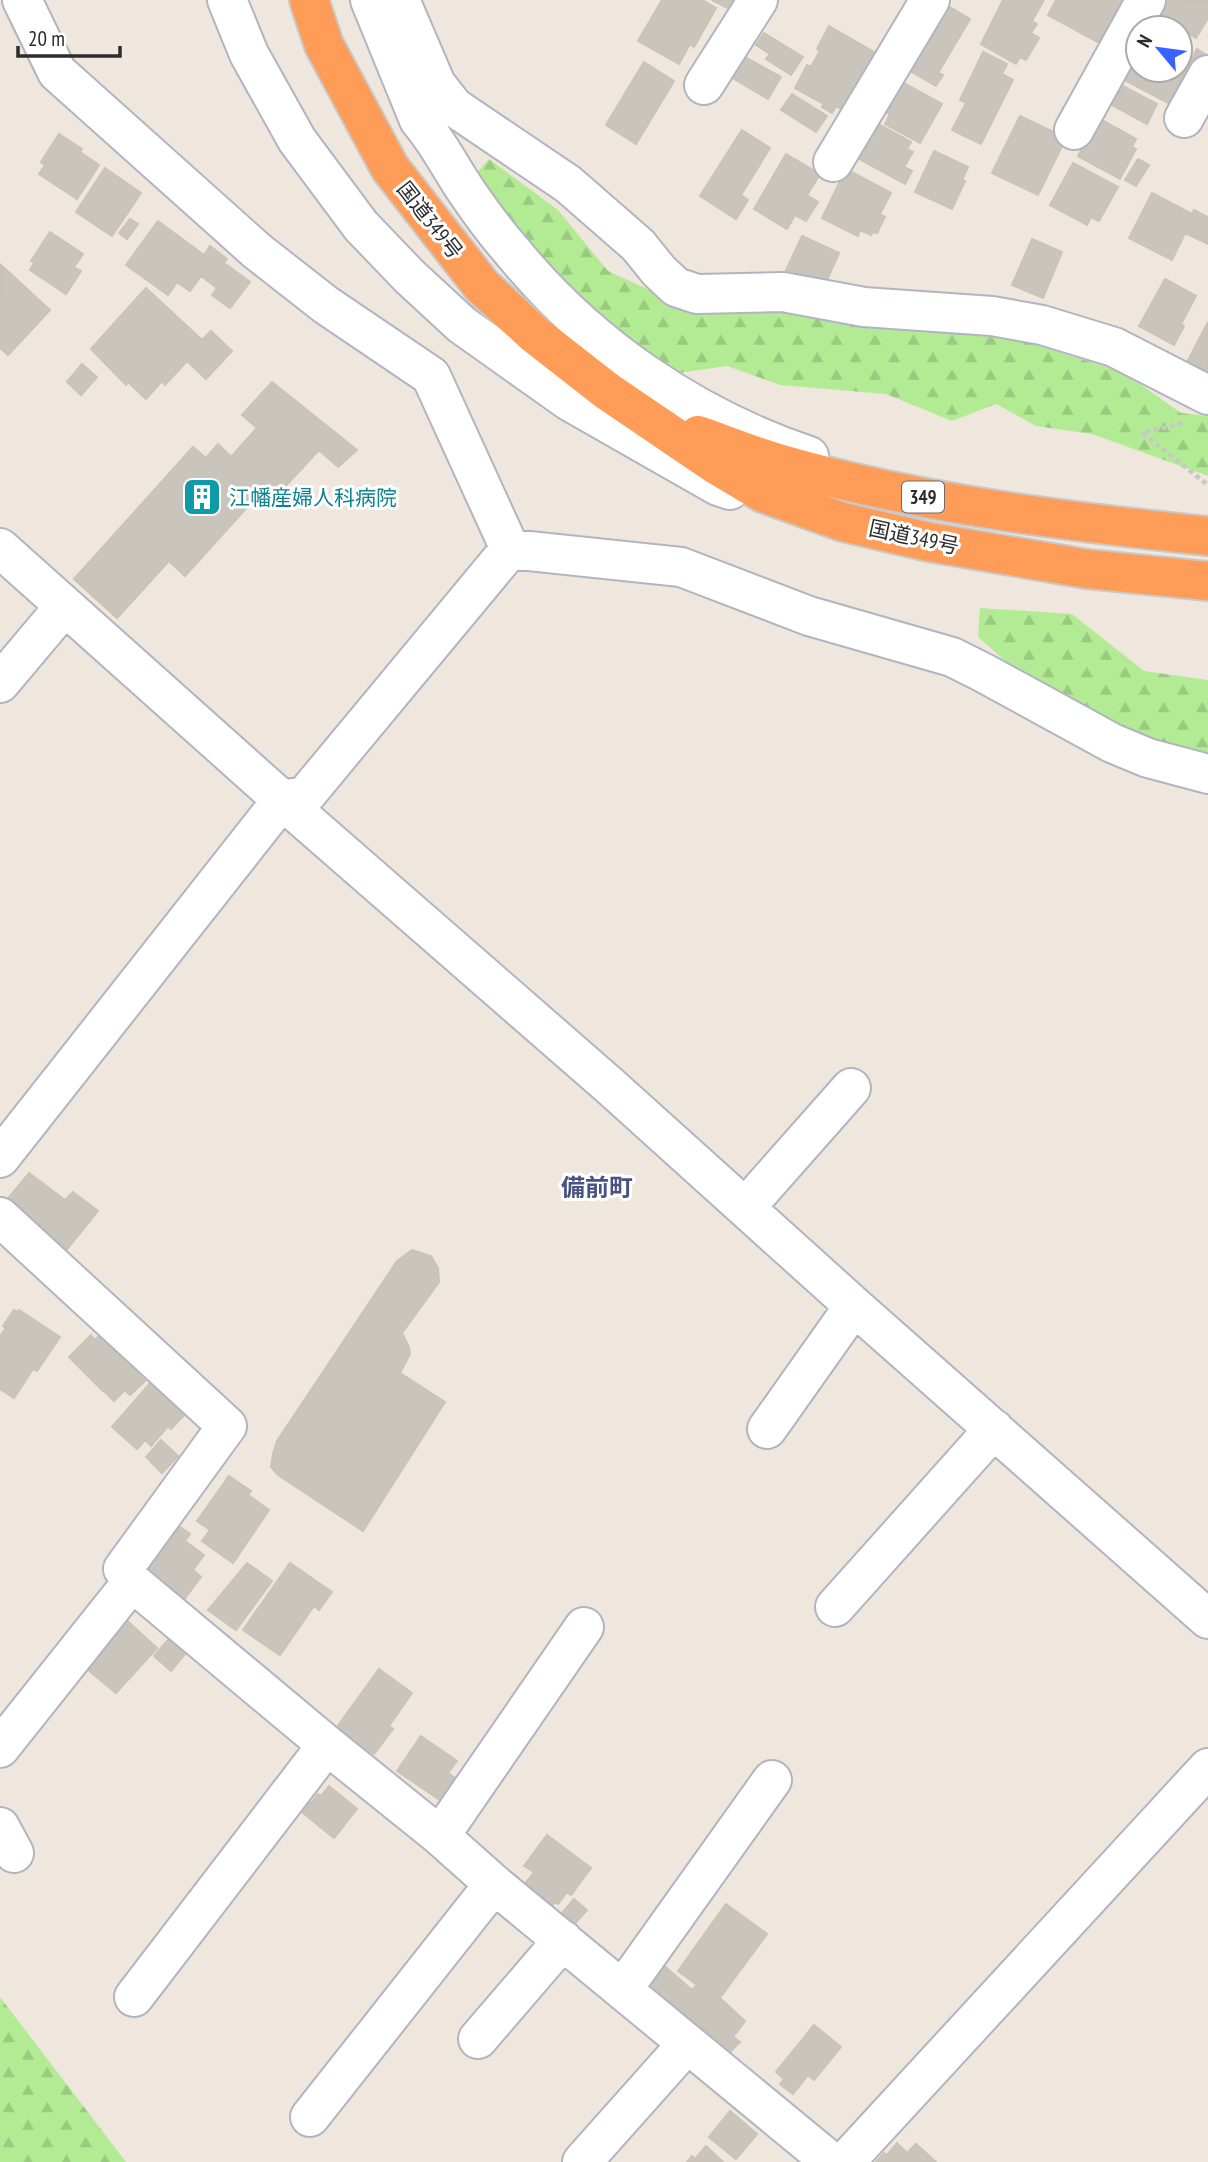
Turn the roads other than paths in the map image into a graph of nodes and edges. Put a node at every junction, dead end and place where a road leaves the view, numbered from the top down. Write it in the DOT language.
graph roads {
  1 [pos="22,0"];
  2 [pos="227,0"];
  3 [pos="309,0"];
  4 [pos="370,0"];
  5 [pos="400,0"];
  6 [pos="758,0"];
  7 [pos="930,0"];
  8 [pos="1146,0"];
  9 [pos="1208,75"];
  10 [pos="704,85"];
  11 [pos="1184,118"];
  12 [pos="1074,130"];
  13 [pos="833,162"];
  14 [pos="1197,409"];
  15 [pos="646,416"];
  16 [pos="934,499"];
  17 [pos="843,522"];
  18 [pos="1208,536"];
  19 [pos="0,548"];
  20 [pos="510,549"];
  21 [pos="1208,581"];
  22 [pos="64,607"];
  23 [pos="0,683"];
  24 [pos="1208,774"];
  25 [pos="282,800"];
  26 [pos="851,1088"];
  27 [pos="0,1158"];
  28 [pos="745,1208"];
  29 [pos="0,1217"];
  30 [pos="854,1306"];
  31 [pos="767,1429"];
  32 [pos="994,1429"];
  33 [pos="132,1582"];
  34 [pos="835,1607"];
  35 [pos="1208,1619"];
  36 [pos="584,1627"];
  37 [pos="327,1745"];
  38 [pos="0,1748"];
  39 [pos="1208,1768"];
  40 [pos="772,1780"];
  41 [pos="440,1836"];
  42 [pos="494,1884"];
  43 [pos="563,1940"];
  44 [pos="623,1989"];
  45 [pos="134,1997"];
  46 [pos="478,2039"];
  47 [pos="687,2044"];
  48 [pos="310,2117"];
  49 [pos="582,2162"];
  50 [pos="831,2162"];
  51 [pos="845,2162"];
  1 -- 20 [label="street"];
  2 -- 17 [label="street"];
  3 -- 15 [label="highway, 国道349号 / 349"];
  4 -- 16 [label="street"];
  5 -- 14 [label="street"];
  6 -- 10 [label="street"];
  7 -- 13 [label="street"];
  8 -- 12 [label="street"];
  9 -- 11 [label="street"];
  15 -- 16 [label="highway, 国道349号 / 349"];
  15 -- 17 [label="highway, 国道349号 / 349"];
  16 -- 18 [label="highway, 国道349号 / 349"];
  17 -- 21 [label="highway, 国道349号 / 349"];
  19 -- 22 [label="street"];
  20 -- 24 [label="street"];
  20 -- 25 [label="street"];
  22 -- 23 [label="street"];
  22 -- 25 [label="street"];
  25 -- 27 [label="street"];
  25 -- 28 [label="street"];
  26 -- 28 [label="street"];
  28 -- 30 [label="street"];
  29 -- 33 [label="street"];
  30 -- 31 [label="street"];
  30 -- 32 [label="street"];
  32 -- 34 [label="street"];
  32 -- 35 [label="street"];
  33 -- 37 [label="street"];
  33 -- 38 [label="street"];
  36 -- 41 [label="street"];
  37 -- 41 [label="street"];
  37 -- 45 [label="street"];
  39 -- 51 [label="street"];
  40 -- 44 [label="street"];
  41 -- 42 [label="street"];
  42 -- 43 [label="street"];
  42 -- 48 [label="street"];
  43 -- 44 [label="street"];
  43 -- 46 [label="street"];
  44 -- 47 [label="street"];
  47 -- 49 [label="street"];
  47 -- 50 [label="street"];
}
